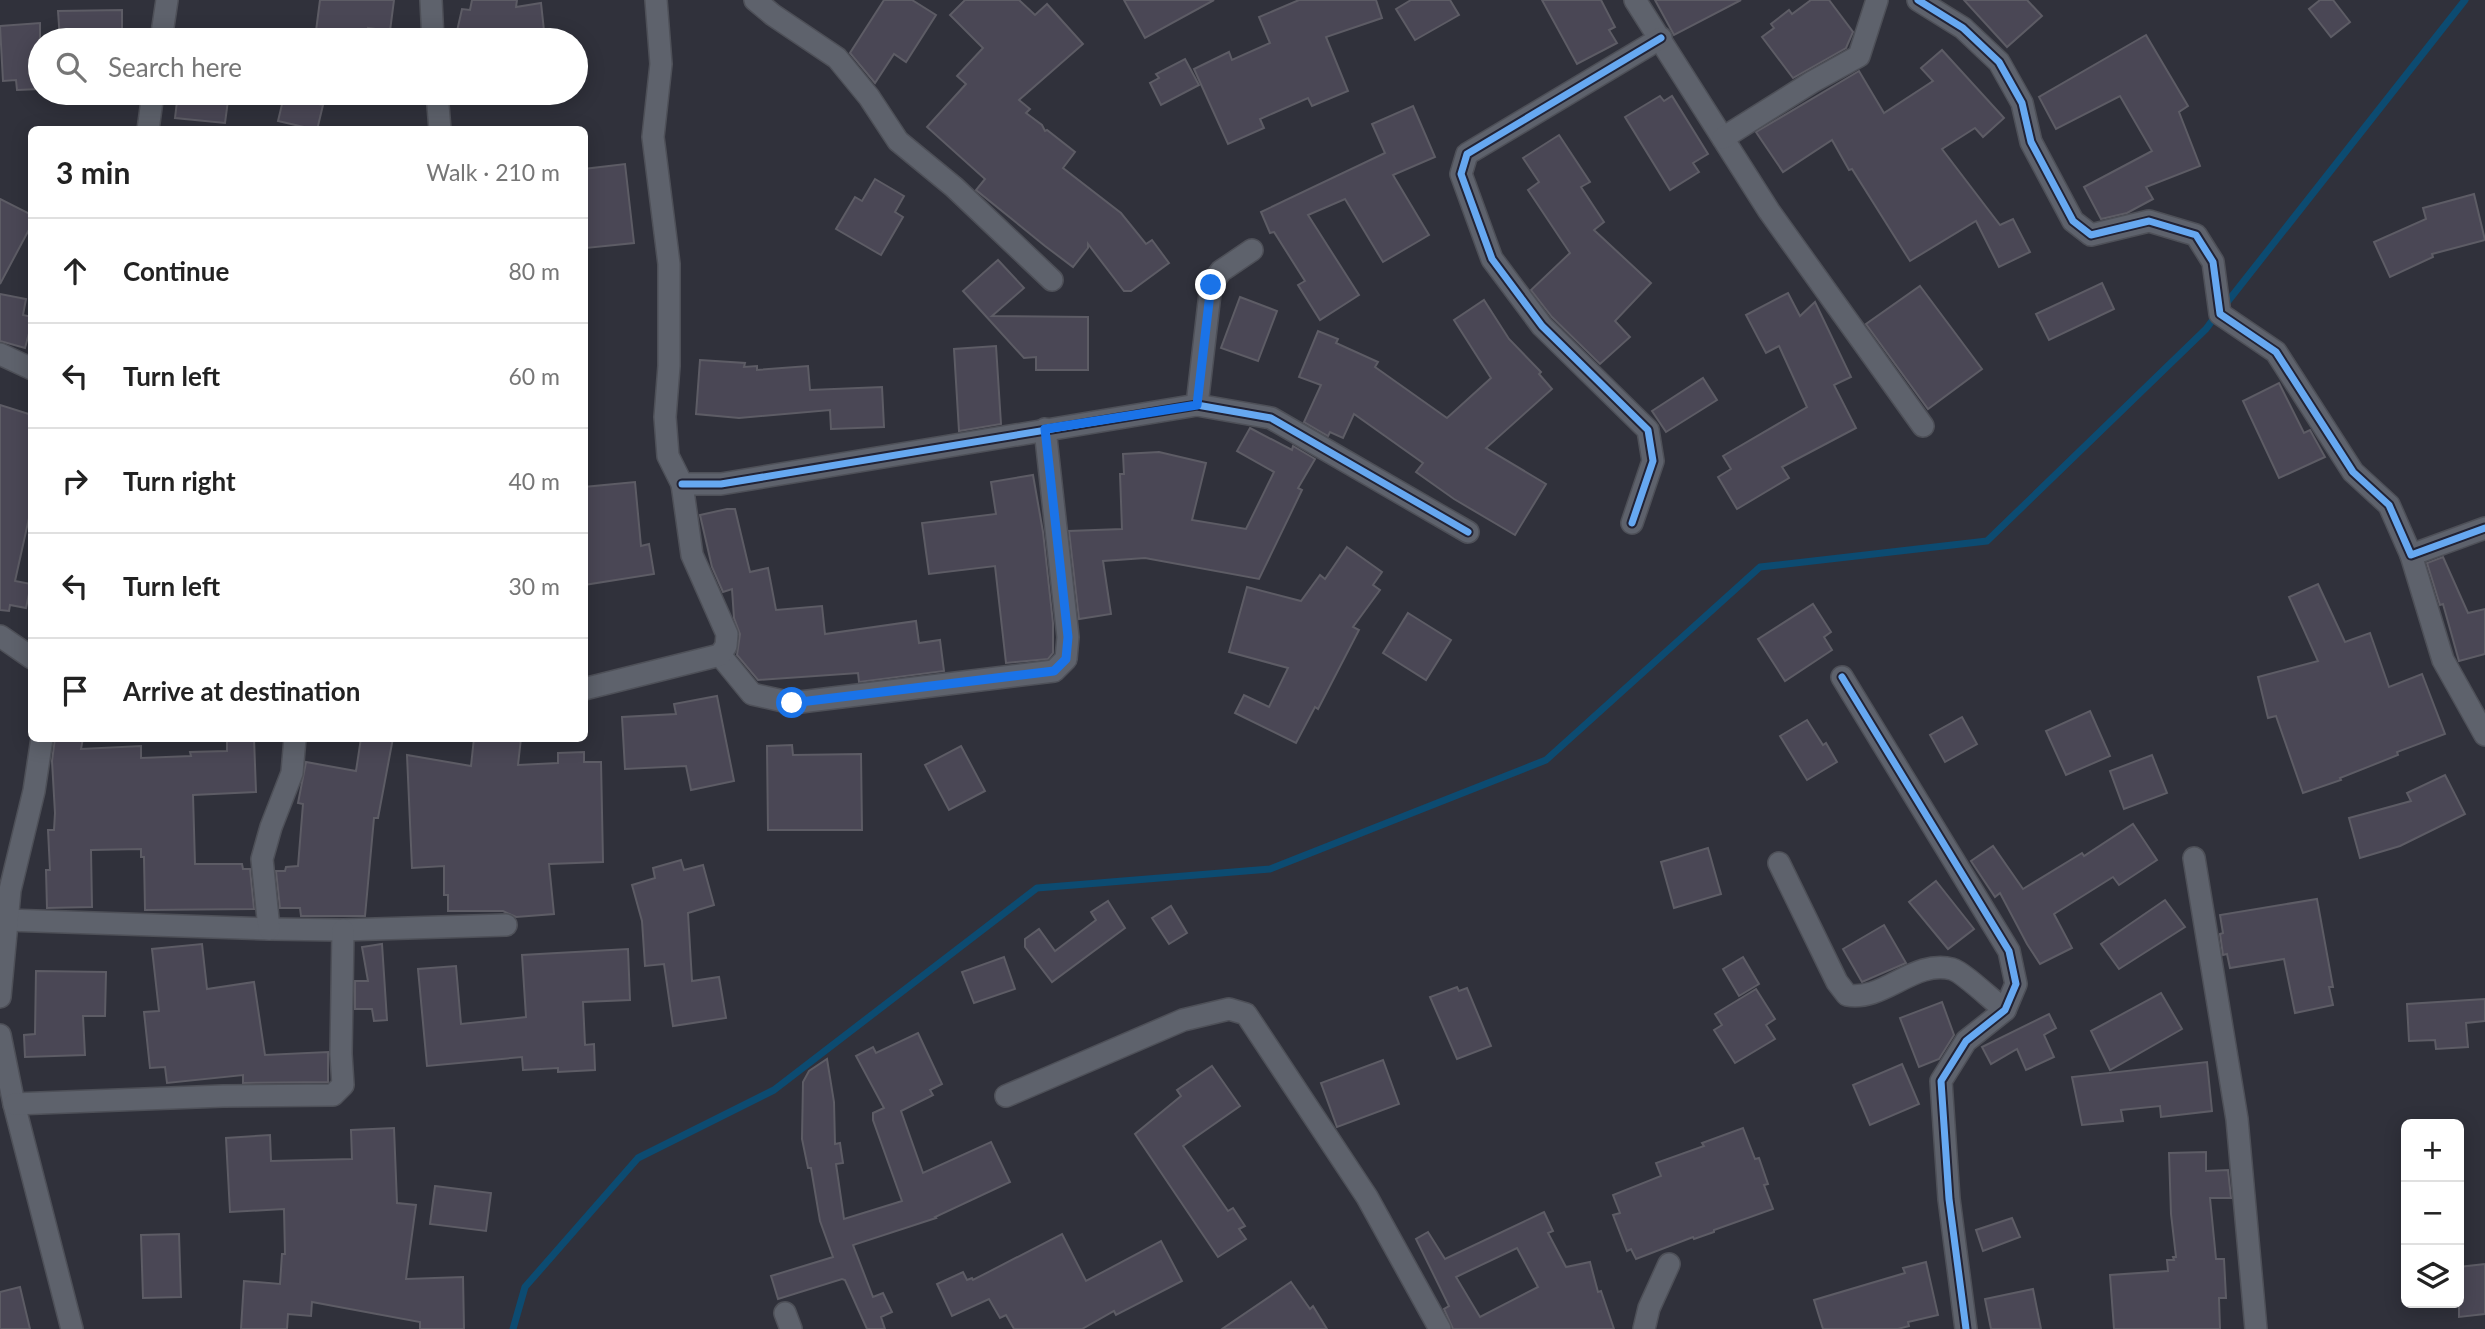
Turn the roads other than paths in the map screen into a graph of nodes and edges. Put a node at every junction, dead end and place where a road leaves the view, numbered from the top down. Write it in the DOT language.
graph roads {
  1 [pos="167,0"];
  2 [pos="431,0"];
  3 [pos="656,0"];
  4 [pos="755,0"];
  5 [pos="1635,0"];
  6 [pos="1877,0"];
  7 [pos="1918,0"];
  8 [pos="163,28"];
  9 [pos="432,28"];
  10 [pos="1661,37"];
  11 [pos="151,105"];
  12 [pos="438,105"];
  13 [pos="149,126"];
  14 [pos="440,126"];
  15 [pos="1723,138"];
  16 [pos="1251,250"];
  17 [pos="1052,281"];
  18 [pos="0,354"];
  19 [pos="28,367"];
  20 [pos="1197,405"];
  21 [pos="1923,426"];
  22 [pos="1045,429"];
  23 [pos="682,484"];
  24 [pos="1632,523"];
  25 [pos="2485,528"];
  26 [pos="1468,532"];
  27 [pos="2411,555"];
  28 [pos="0,636"];
  29 [pos="28,655"];
  30 [pos="720,655"];
  31 [pos="1842,677"];
  32 [pos="588,687"];
  33 [pos="2485,735"];
  34 [pos="41,742"];
  35 [pos="295,742"];
  36 [pos="2194,858"];
  37 [pos="1779,863"];
  38 [pos="6,920"];
  39 [pos="506,925"];
  40 [pos="269,929"];
  41 [pos="343,930"];
  42 [pos="0,997"];
  43 [pos="2005,1010"];
  44 [pos="0,1035"];
  45 [pos="1006,1096"];
  46 [pos="14,1104"];
  47 [pos="1669,1264"];
  48 [pos="72,1329"];
  49 [pos="1440,1329"];
  50 [pos="1644,1329"];
  51 [pos="1966,1329"];
  52 [pos="2256,1329"];
  1 -- 8 [label="street"];
  2 -- 9 [label="street"];
  3 -- 23 [label="street"];
  4 -- 17 [label="street"];
  5 -- 10 [label="street"];
  6 -- 15 [label="street"];
  7 -- 27 [label="street"];
  10 -- 15 [label="street"];
  10 -- 24 [label="street"];
  11 -- 13 [label="street"];
  12 -- 14 [label="street"];
  15 -- 21 [label="street"];
  16 -- 20 [label="street"];
  18 -- 19 [label="street"];
  20 -- 22 [label="street"];
  20 -- 26 [label="street"];
  22 -- 23 [label="street"];
  22 -- 30 [label="street"];
  23 -- 30 [label="street"];
  25 -- 27 [label="street"];
  27 -- 33 [label="street"];
  28 -- 29 [label="street"];
  30 -- 32 [label="street"];
  31 -- 43 [label="street"];
  34 -- 38 [label="street"];
  35 -- 40 [label="street"];
  36 -- 52 [label="street"];
  37 -- 43 [label="street"];
  38 -- 40 [label="street"];
  38 -- 42 [label="street"];
  39 -- 41 [label="street"];
  40 -- 41 [label="street"];
  41 -- 46 [label="street"];
  43 -- 51 [label="street"];
  44 -- 46 [label="street"];
  45 -- 49 [label="street"];
  46 -- 48 [label="street"];
  47 -- 50 [label="street"];
}
